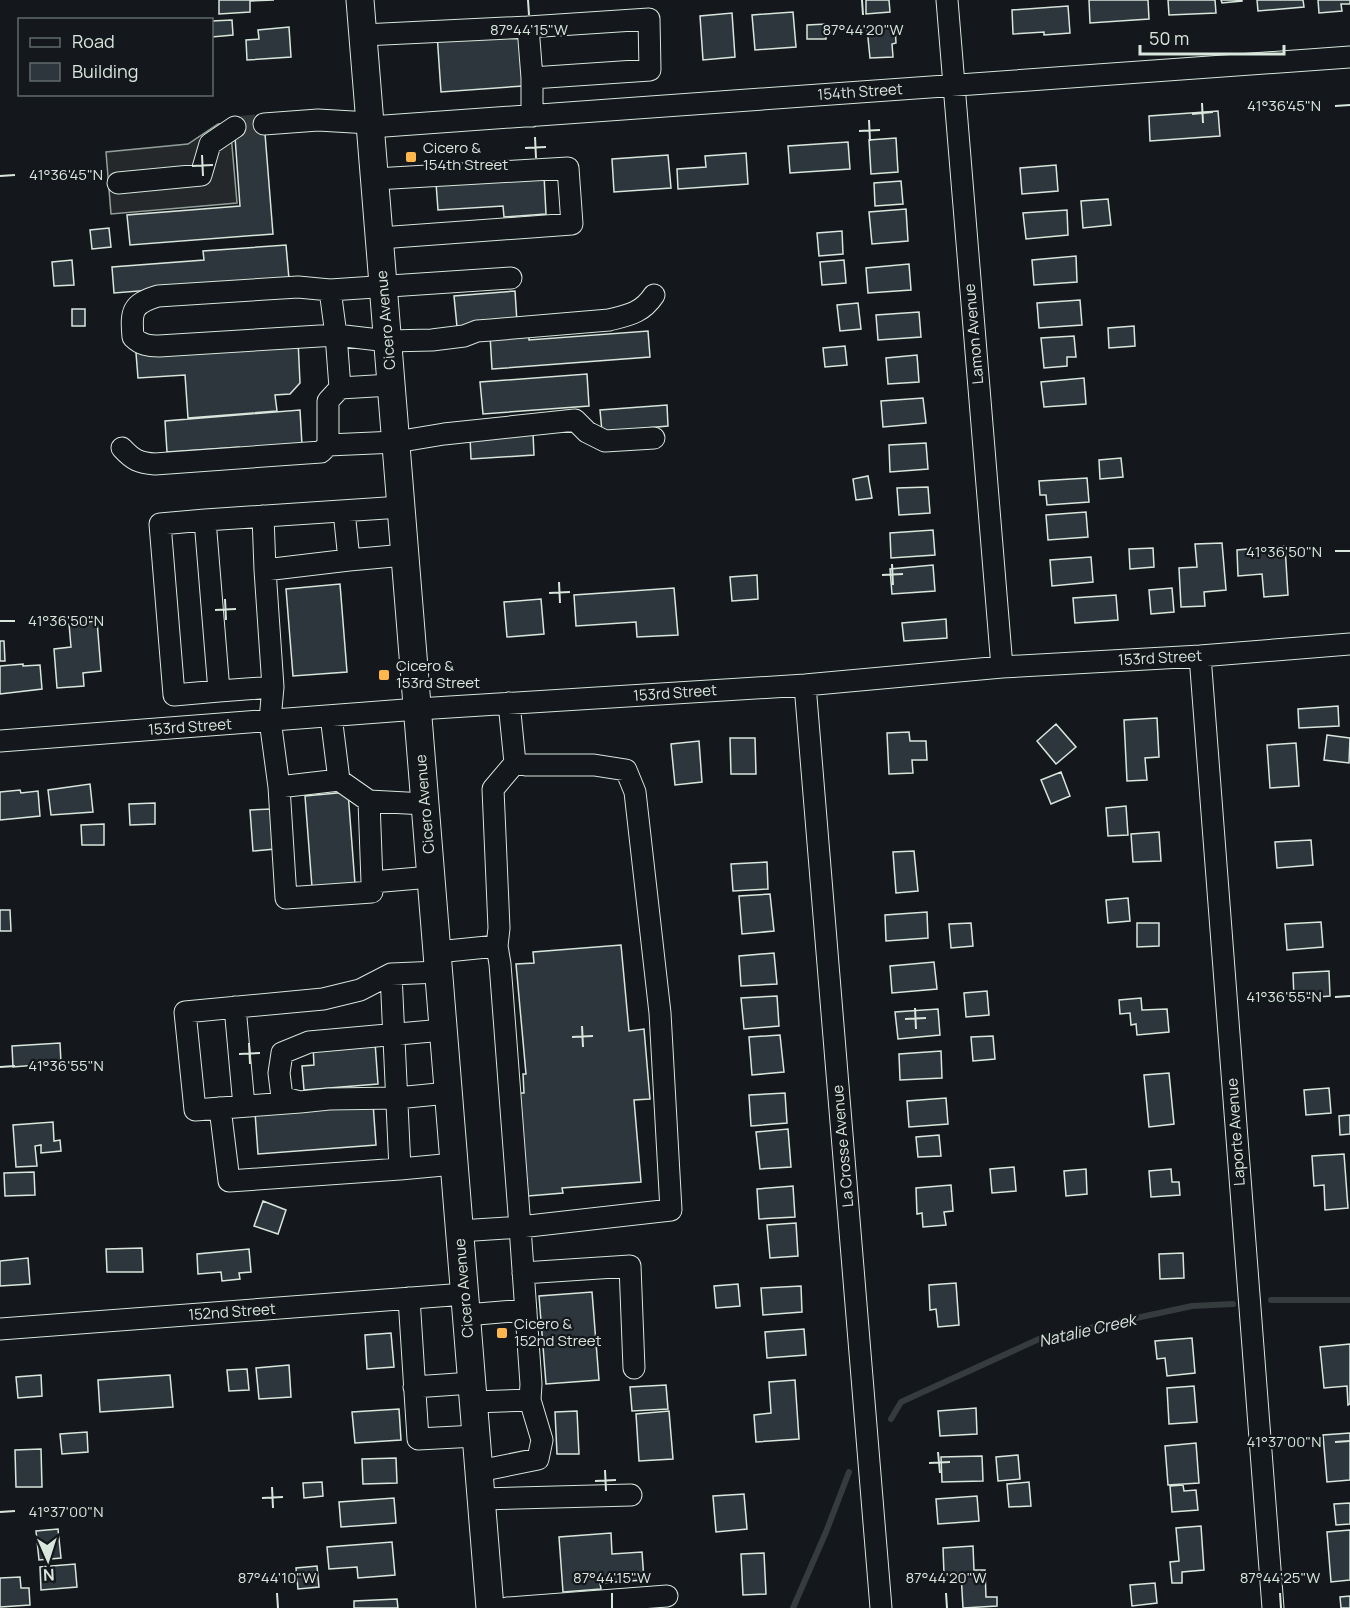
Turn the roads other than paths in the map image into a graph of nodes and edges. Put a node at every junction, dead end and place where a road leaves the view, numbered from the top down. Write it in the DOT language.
graph roads {
  1 [pos="360,0"];
  2 [pos="947,0"];
  3 [pos="528,27"];
  4 [pos="363,35"];
  5 [pos="1350,57"];
  6 [pos="532,78"];
  7 [pos="954,86"];
  8 [pos="532,116"];
  9 [pos="264,124"];
  10 [pos="370,125"];
  11 [pos="235,127"];
  12 [pos="375,178"];
  13 [pos="118,183"];
  14 [pos="380,238"];
  15 [pos="511,278"];
  16 [pos="383,286"];
  17 [pos="330,290"];
  18 [pos="654,295"];
  19 [pos="336,335"];
  20 [pos="388,341"];
  21 [pos="392,385"];
  22 [pos="340,388"];
  23 [pos="654,438"];
  24 [pos="396,442"];
  25 [pos="328,445"];
  26 [pos="122,448"];
  27 [pos="401,507"];
  28 [pos="344,511"];
  29 [pos="263,516"];
  30 [pos="205,520"];
  31 [pos="405,555"];
  32 [pos="349,560"];
  33 [pos="265,570"];
  34 [pos="1350,644"];
  35 [pos="1200,656"];
  36 [pos="1002,667"];
  37 [pos="805,685"];
  38 [pos="273,687"];
  39 [pos="219,691"];
  40 [pos="509,703"];
  41 [pos="418,709"];
  42 [pos="331,716"];
  43 [pos="270,720"];
  44 [pos="0,741"];
  45 [pos="515,763"];
  46 [pos="339,780"];
  47 [pos="279,787"];
  48 [pos="369,801"];
  49 [pos="425,804"];
  50 [pos="431,878"];
  51 [pos="372,882"];
  52 [pos="498,937"];
  53 [pos="438,962"];
  54 [pos="391,974"];
  55 [pos="235,1007"];
  56 [pos="443,1030"];
  57 [pos="394,1035"];
  58 [pos="448,1093"];
  59 [pos="397,1098"];
  60 [pos="300,1102"];
  61 [pos="244,1106"];
  62 [pos="220,1108"];
  63 [pos="454,1164"];
  64 [pos="400,1169"];
  65 [pos="520,1227"];
  66 [pos="459,1231"];
  67 [pos="523,1274"];
  68 [pos="409,1298"];
  69 [pos="465,1305"];
  70 [pos="526,1310"];
  71 [pos="0,1329"];
  72 [pos="634,1368"];
  73 [pos="414,1387"];
  74 [pos="472,1393"];
  75 [pos="530,1400"];
  76 [pos="476,1436"];
  77 [pos="479,1471"];
  78 [pos="631,1495"];
  79 [pos="481,1499"];
  80 [pos="667,1596"];
  81 [pos="490,1608"];
  82 [pos="507,1608"];
  83 [pos="881,1608"];
  84 [pos="1273,1608"];
  1 -- 4 [label="main road, Cicero Avenue"];
  2 -- 7 [label="street, Lamon Avenue"];
  3 -- 4 [label="street"];
  3 -- 6 [label="street"];
  3 -- 6 [label="street"];
  4 -- 10 [label="main road, Cicero Avenue"];
  5 -- 7 [label="street, 154th Street"];
  6 -- 8 [label="street"];
  7 -- 8 [label="street, 154th Street"];
  7 -- 36 [label="street, Lamon Avenue"];
  8 -- 10 [label="street, 154th Street"];
  9 -- 10 [label="street, 154th Street"];
  10 -- 12 [label="main road, Cicero Avenue"];
  11 -- 13 [label="street"];
  12 -- 14 [label="main road, Cicero Avenue"];
  12 -- 14 [label="street"];
  14 -- 16 [label="main road, Cicero Avenue"];
  15 -- 16 [label="street"];
  16 -- 17 [label="street"];
  16 -- 20 [label="main road, Cicero Avenue"];
  17 -- 19 [label="street"];
  17 -- 19 [label="street"];
  18 -- 20 [label="street"];
  19 -- 20 [label="street"];
  19 -- 22 [label="street"];
  20 -- 21 [label="main road, Cicero Avenue"];
  21 -- 22 [label="street"];
  21 -- 24 [label="main road, Cicero Avenue"];
  22 -- 25 [label="street"];
  23 -- 24 [label="street"];
  24 -- 25 [label="street"];
  24 -- 27 [label="main road, Cicero Avenue"];
  25 -- 26 [label="street"];
  27 -- 28 [label="street"];
  27 -- 31 [label="main road, Cicero Avenue"];
  28 -- 29 [label="street"];
  28 -- 32 [label="street"];
  29 -- 30 [label="street"];
  29 -- 33 [label="street"];
  30 -- 39 [label="street"];
  30 -- 39 [label="street"];
  31 -- 32 [label="street"];
  31 -- 41 [label="main road, Cicero Avenue"];
  32 -- 33 [label="street"];
  33 -- 38 [label="street"];
  34 -- 35 [label="street, 153rd Street"];
  35 -- 36 [label="street, 153rd Street"];
  35 -- 84 [label="street, Laporte Avenue"];
  36 -- 37 [label="street, 153rd Street"];
  37 -- 40 [label="street, 153rd Street"];
  37 -- 83 [label="street, La Crosse Avenue"];
  38 -- 39 [label="street"];
  38 -- 43 [label="street"];
  40 -- 41 [label="street, 153rd Street"];
  40 -- 45 [label="street"];
  41 -- 42 [label="street, 153rd Street"];
  41 -- 49 [label="main road, Cicero Avenue"];
  42 -- 43 [label="street, 153rd Street"];
  42 -- 46 [label="street"];
  43 -- 44 [label="street, 153rd Street"];
  43 -- 47 [label="street"];
  45 -- 52 [label="street"];
  45 -- 65 [label="street"];
  46 -- 47 [label="street"];
  46 -- 48 [label="street"];
  47 -- 51 [label="street"];
  48 -- 49 [label="street"];
  48 -- 51 [label="street"];
  49 -- 50 [label="main road, Cicero Avenue"];
  50 -- 51 [label="street"];
  50 -- 53 [label="main road, Cicero Avenue"];
  52 -- 53 [label="street"];
  52 -- 65 [label="street"];
  53 -- 54 [label="street"];
  53 -- 56 [label="main road, Cicero Avenue"];
  54 -- 55 [label="street"];
  54 -- 57 [label="street"];
  55 -- 61 [label="street"];
  55 -- 62 [label="street"];
  56 -- 57 [label="street"];
  56 -- 58 [label="main road, Cicero Avenue"];
  57 -- 59 [label="street"];
  57 -- 60 [label="street"];
  58 -- 59 [label="street"];
  58 -- 63 [label="main road, Cicero Avenue"];
  59 -- 60 [label="street"];
  59 -- 64 [label="street"];
  60 -- 61 [label="street"];
  61 -- 62 [label="street"];
  62 -- 64 [label="street"];
  63 -- 64 [label="street"];
  63 -- 66 [label="main road, Cicero Avenue"];
  65 -- 66 [label="street"];
  65 -- 67 [label="street"];
  66 -- 69 [label="main road, Cicero Avenue"];
  67 -- 70 [label="street"];
  67 -- 72 [label="street"];
  68 -- 69 [label="street, 152nd Street"];
  68 -- 71 [label="street, 152nd Street"];
  68 -- 73 [label="street"];
  69 -- 70 [label="street, 152nd Street"];
  69 -- 74 [label="main road, Cicero Avenue"];
  70 -- 75 [label="street"];
  73 -- 74 [label="street"];
  73 -- 76 [label="street"];
  74 -- 75 [label="street"];
  74 -- 76 [label="main road, Cicero Avenue"];
  75 -- 77 [label="street"];
  76 -- 77 [label="main road, Cicero Avenue"];
  77 -- 79 [label="main road, Cicero Avenue"];
  78 -- 79 [label="street"];
  79 -- 81 [label="main road, Cicero Avenue"];
  80 -- 82 [label="street"];
}
